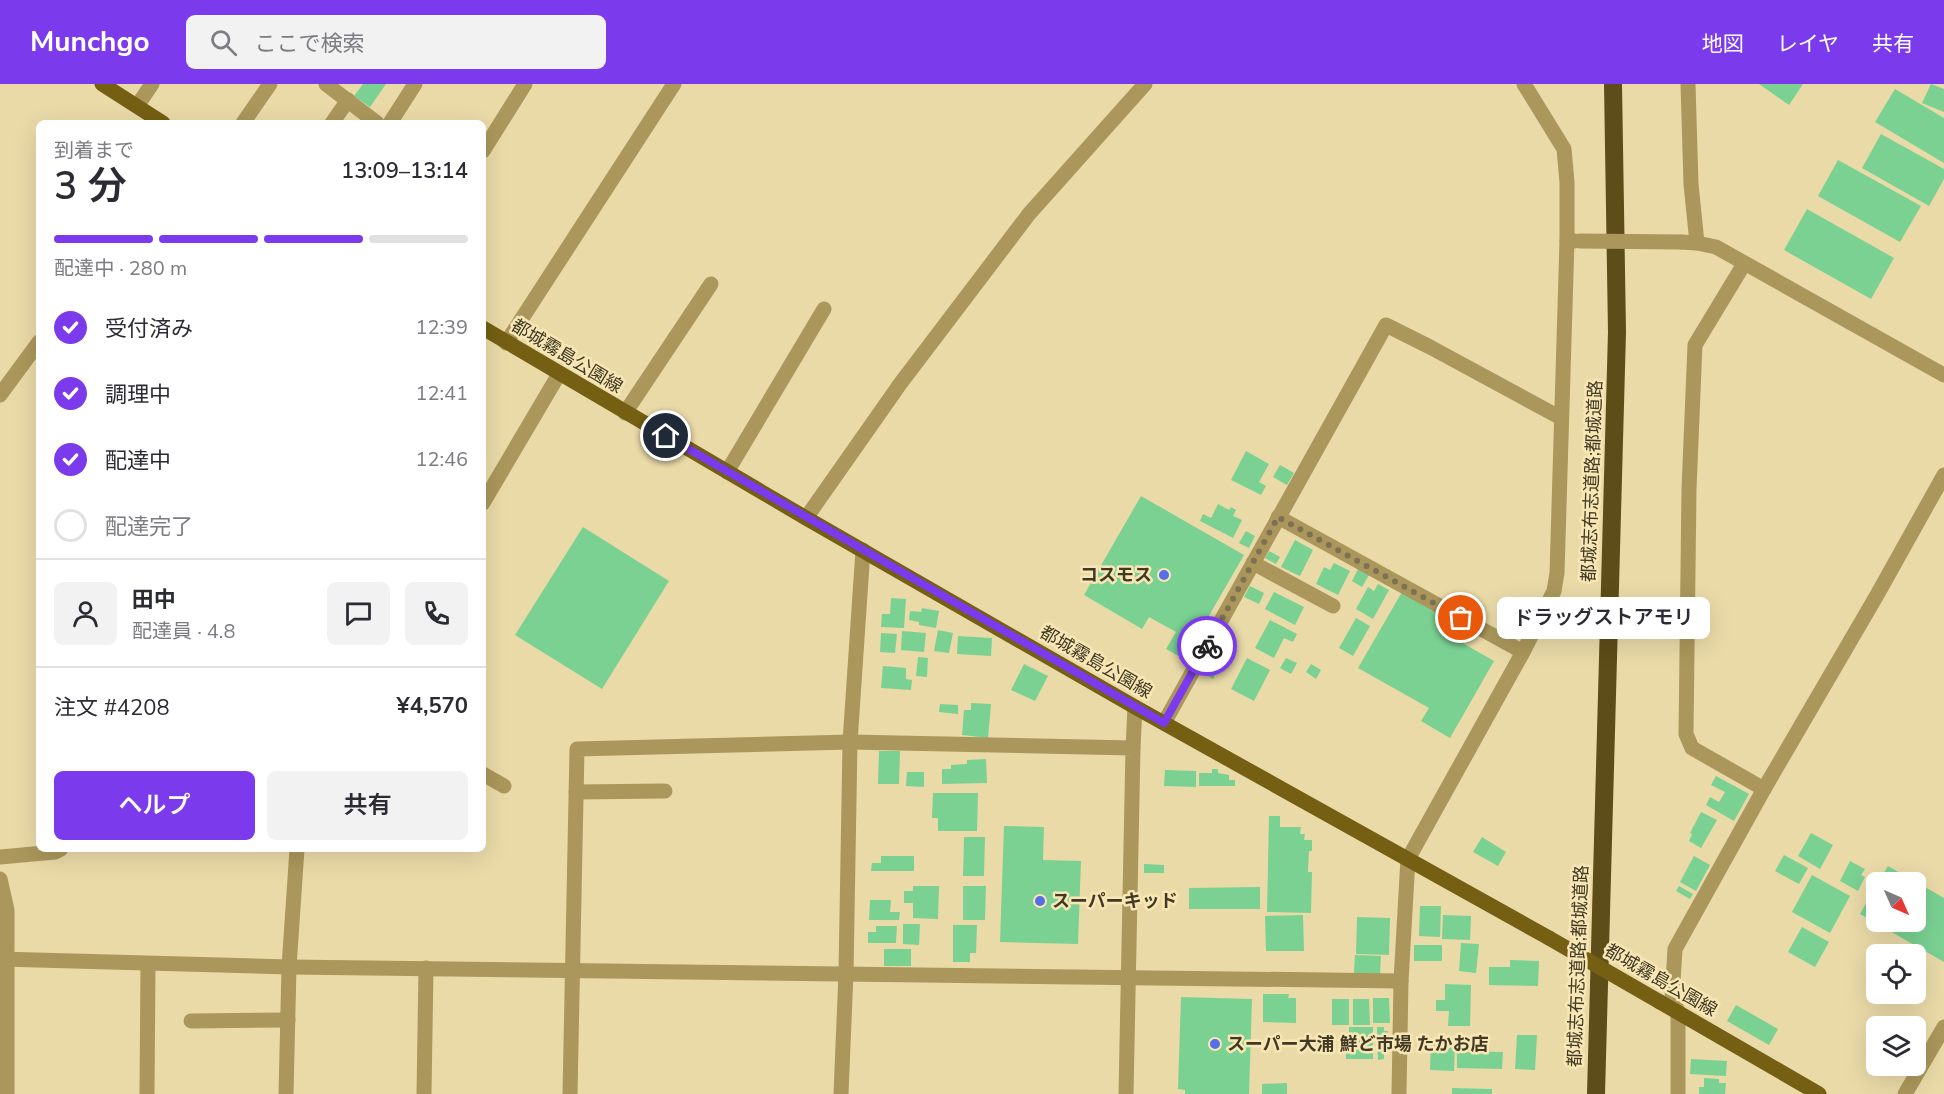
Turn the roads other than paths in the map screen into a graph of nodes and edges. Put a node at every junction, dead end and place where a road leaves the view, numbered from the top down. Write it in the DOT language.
graph roads {
  1 [pos="102,84"];
  2 [pos="152,84"];
  3 [pos="270,84"];
  4 [pos="326,84"];
  5 [pos="415,84"];
  6 [pos="525,84"];
  7 [pos="675,84"];
  8 [pos="1145,84"];
  9 [pos="1524,84"];
  10 [pos="1613,84"];
  11 [pos="1688,84"];
  12 [pos="348,100"];
  13 [pos="137,106"];
  14 [pos="159,120"];
  15 [pos="245,120"];
  16 [pos="334,120"];
  17 [pos="373,120"];
  18 [pos="392,120"];
  19 [pos="486,146"];
  20 [pos="1574,241"];
  21 [pos="1697,243"];
  22 [pos="1744,264"];
  23 [pos="711,284"];
  24 [pos="824,309"];
  25 [pos="486,330"];
  26 [pos="506,343"];
  27 [pos="36,346"];
  28 [pos="560,374"];
  29 [pos="1944,375"];
  30 [pos="0,395"];
  31 [pos="626,413"];
  32 [pos="1560,418"];
  33 [pos="727,472"];
  34 [pos="1944,475"];
  35 [pos="486,498"];
  36 [pos="1278,517"];
  37 [pos="806,518"];
  38 [pos="862,550"];
  39 [pos="1252,563"];
  40 [pos="1333,606"];
  41 [pos="1522,652"];
  42 [pos="1135,707"];
  43 [pos="1164,723"];
  44 [pos="850,742"];
  45 [pos="1133,748"];
  46 [pos="486,776"];
  47 [pos="504,786"];
  48 [pos="1764,789"];
  49 [pos="665,791"];
  50 [pos="576,792"];
  51 [pos="55,852"];
  52 [pos="297,852"];
  53 [pos="0,857"];
  54 [pos="1408,859"];
  55 [pos="0,879"];
  56 [pos="4,959"];
  57 [pos="148,964"];
  58 [pos="289,967"];
  59 [pos="426,968"];
  60 [pos="573,969"];
  61 [pos="846,973"];
  62 [pos="1130,977"];
  63 [pos="1401,981"];
  64 [pos="1678,1012"];
  65 [pos="288,1020"];
  66 [pos="192,1021"];
  67 [pos="1944,1027"];
  68 [pos="7,1094"];
  69 [pos="147,1094"];
  70 [pos="286,1094"];
  71 [pos="424,1094"];
  72 [pos="570,1094"];
  73 [pos="841,1094"];
  74 [pos="1126,1094"];
  75 [pos="1399,1094"];
  76 [pos="1596,1094"];
  77 [pos="1678,1094"];
  78 [pos="1819,1094"];
  79 [pos="1905,1094"];
  1 -- 13 [label="main road"];
  2 -- 13 [label="street"];
  3 -- 15 [label="street"];
  4 -- 12 [label="street"];
  5 -- 18 [label="street"];
  6 -- 19 [label="street"];
  7 -- 26 [label="street"];
  8 -- 37 [label="street"];
  9 -- 20 [label="street"];
  10 -- 76 [label="highway, 都城志布志道路;都城道路"];
  11 -- 21 [label="street"];
  12 -- 16 [label="street"];
  12 -- 17 [label="street"];
  13 -- 14 [label="main road"];
  20 -- 21 [label="street, bridge"];
  20 -- 32 [label="street"];
  21 -- 22 [label="street"];
  22 -- 29 [label="street"];
  22 -- 48 [label="street"];
  23 -- 31 [label="street"];
  24 -- 33 [label="street"];
  25 -- 26 [label="main road, 都城霧島公園線"];
  26 -- 28 [label="main road, 都城霧島公園線"];
  27 -- 30 [label="street"];
  28 -- 31 [label="main road, 都城霧島公園線"];
  28 -- 35 [label="street"];
  31 -- 33 [label="main road, 都城霧島公園線"];
  32 -- 36 [label="street"];
  32 -- 41 [label="street"];
  33 -- 37 [label="main road, 都城霧島公園線"];
  34 -- 48 [label="street"];
  36 -- 39 [label="street"];
  36 -- 41 [label="street"];
  37 -- 38 [label="main road, 都城霧島公園線"];
  38 -- 42 [label="main road, 都城霧島公園線"];
  38 -- 44 [label="street"];
  39 -- 40 [label="street"];
  39 -- 43 [label="street"];
  41 -- 54 [label="street"];
  42 -- 43 [label="main road, 都城霧島公園線"];
  42 -- 45 [label="street"];
  43 -- 54 [label="main road, 都城霧島公園線"];
  44 -- 45 [label="street"];
  44 -- 50 [label="street"];
  44 -- 61 [label="street"];
  45 -- 62 [label="street"];
  46 -- 47 [label="street"];
  48 -- 64 [label="street"];
  49 -- 50 [label="street"];
  50 -- 60 [label="street"];
  51 -- 53 [label="street"];
  52 -- 58 [label="street"];
  54 -- 63 [label="street"];
  54 -- 64 [label="main road, 都城霧島公園線, bridge"];
  55 -- 56 [label="street"];
  56 -- 57 [label="street"];
  56 -- 68 [label="street"];
  57 -- 58 [label="street"];
  57 -- 69 [label="street"];
  58 -- 59 [label="street"];
  58 -- 65 [label="street"];
  59 -- 60 [label="street"];
  59 -- 71 [label="street"];
  60 -- 61 [label="street"];
  60 -- 72 [label="street"];
  61 -- 62 [label="street"];
  61 -- 73 [label="street"];
  62 -- 63 [label="street"];
  62 -- 74 [label="street"];
  63 -- 75 [label="street"];
  64 -- 77 [label="street"];
  64 -- 78 [label="main road, 都城霧島公園線"];
  65 -- 66 [label="street"];
  65 -- 70 [label="street"];
  67 -- 79 [label="street"];
}
